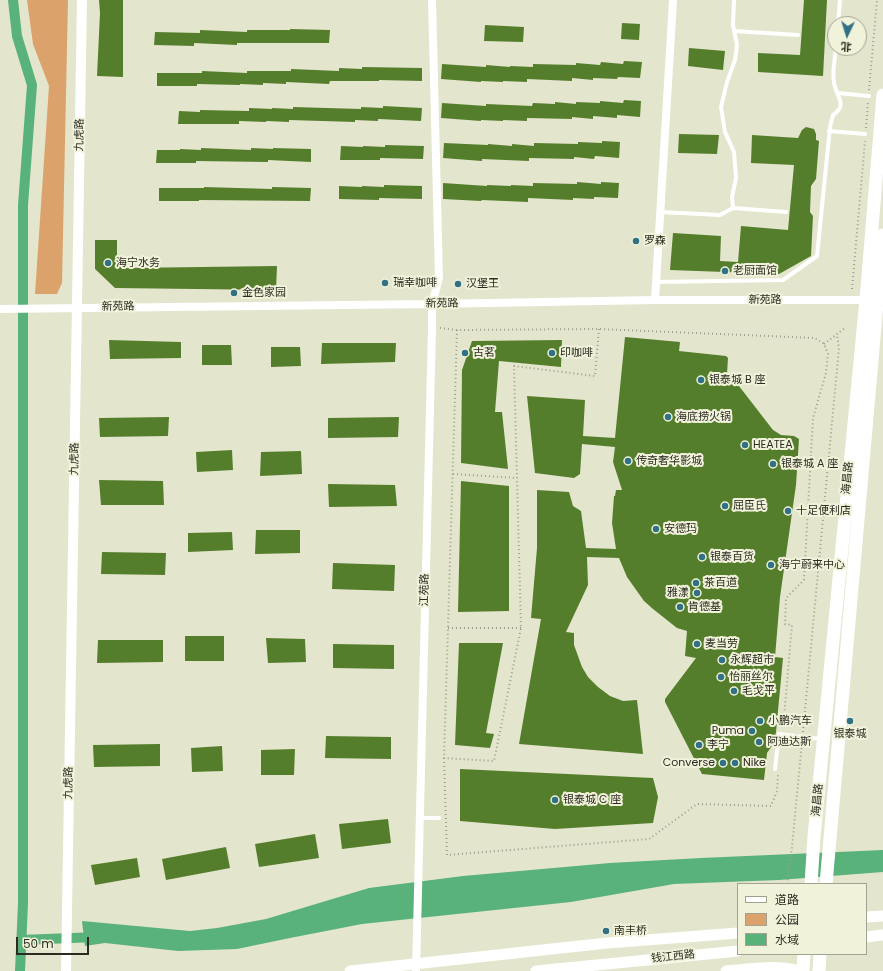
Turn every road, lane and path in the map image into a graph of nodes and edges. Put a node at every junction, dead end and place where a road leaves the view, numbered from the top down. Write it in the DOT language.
graph roads {
  1 [pos="82,0"];
  2 [pos="432,0"];
  3 [pos="673,0"];
  4 [pos="734,0"];
  5 [pos="840,0"];
  6 [pos="877,0"];
  7 [pos="839,16"];
  8 [pos="734,31"];
  9 [pos="798,35"];
  10 [pos="836,56"];
  11 [pos="838,93"];
  12 [pos="883,95"];
  13 [pos="869,96"];
  14 [pos="829,131"];
  15 [pos="865,134"];
  16 [pos="733,208"];
  17 [pos="660,212"];
  18 [pos="786,212"];
  19 [pos="883,235"];
  20 [pos="656,282"];
  21 [pos="852,289"];
  22 [pos="875,299"];
  23 [pos="655,300"];
  24 [pos="432,304"];
  25 [pos="1,308"];
  26 [pos="78,308"];
  27 [pos="432,328"];
  28 [pos="845,328"];
  29 [pos="599,329"];
  30 [pos="457,330"];
  31 [pos="837,335"];
  32 [pos="824,344"];
  33 [pos="452,474"];
  34 [pos="517,478"];
  35 [pos="448,628"];
  36 [pos="521,628"];
  37 [pos="782,734"];
  38 [pos="803,737"];
  39 [pos="824,739"];
  40 [pos="444,758"];
  41 [pos="777,770"];
  42 [pos="420,818"];
  43 [pos="439,818"];
  44 [pos="787,883"];
  45 [pos="811,883"];
  46 [pos="826,883"];
  47 [pos="883,916"];
  48 [pos="867,917"];
  49 [pos="737,933"];
  50 [pos="883,935"];
  51 [pos="867,937"];
  52 [pos="737,951"];
  53 [pos="804,955"];
  54 [pos="820,955"];
  55 [pos="416,967"];
  56 [pos="596,969"];
  57 [pos="66,971"];
  58 [pos="350,971"];
  59 [pos="536,971"];
  60 [pos="726,971"];
  61 [pos="802,971"];
  62 [pos="819,971"];
  1 -- 26 [label="street, 九虎路"];
  2 -- 24 [label="street, 江苑路"];
  3 -- 17 [label="street"];
  4 -- 8 [label="lane"];
  5 -- 7 [label="lane"];
  6 -- 13 [label="path"];
  8 -- 9 [label="lane"];
  8 -- 16 [label="lane"];
  10 -- 11 [label="lane"];
  11 -- 13 [label="lane"];
  11 -- 14 [label="lane"];
  12 -- 22 [label="main road, 海昌路"];
  13 -- 15 [label="path"];
  14 -- 15 [label="lane"];
  14 -- 20 [label="lane"];
  15 -- 21 [label="path"];
  16 -- 17 [label="lane"];
  16 -- 18 [label="lane"];
  17 -- 20 [label="street"];
  19 -- 22 [label="main road, 海昌路"];
  20 -- 23 [label="street"];
  22 -- 23 [label="street, 新苑路"];
  22 -- 39 [label="main road, 海昌路"];
  22 -- 46 [label="main road, 海昌路"];
  23 -- 24 [label="street, 新苑路"];
  24 -- 26 [label="street, 新苑路"];
  24 -- 27 [label="street, 江苑路"];
  25 -- 26 [label="street, 新苑路"];
  26 -- 57 [label="street, 九虎路"];
  27 -- 30 [label="path"];
  27 -- 42 [label="street, 江苑路"];
  28 -- 31 [label="path"];
  29 -- 30 [label="path"];
  29 -- 32 [label="path"];
  29 -- 34 [label="path"];
  30 -- 33 [label="path"];
  31 -- 32 [label="path"];
  31 -- 38 [label="path"];
  32 -- 37 [label="path"];
  33 -- 34 [label="path"];
  33 -- 35 [label="path"];
  34 -- 36 [label="path"];
  35 -- 36 [label="path"];
  35 -- 40 [label="path"];
  36 -- 40 [label="path"];
  37 -- 38 [label="lane"];
  37 -- 41 [label="lane"];
  38 -- 39 [label="lane"];
  38 -- 44 [label="path"];
  39 -- 45 [label="main road, 海昌路"];
  40 -- 41 [label="path"];
  42 -- 43 [label="lane"];
  42 -- 55 [label="street, 江苑路"];
  47 -- 48 [label="main road"];
  49 -- 55 [label="main road"];
  50 -- 51 [label="main road"];
  52 -- 56 [label="main road, 钱江西路"];
  53 -- 61 [label="main road"];
  54 -- 62 [label="main road"];
  55 -- 58 [label="main road"];
  56 -- 59 [label="main road, 钱江西路"];
  60 -- 61 [label="main road"];
}
